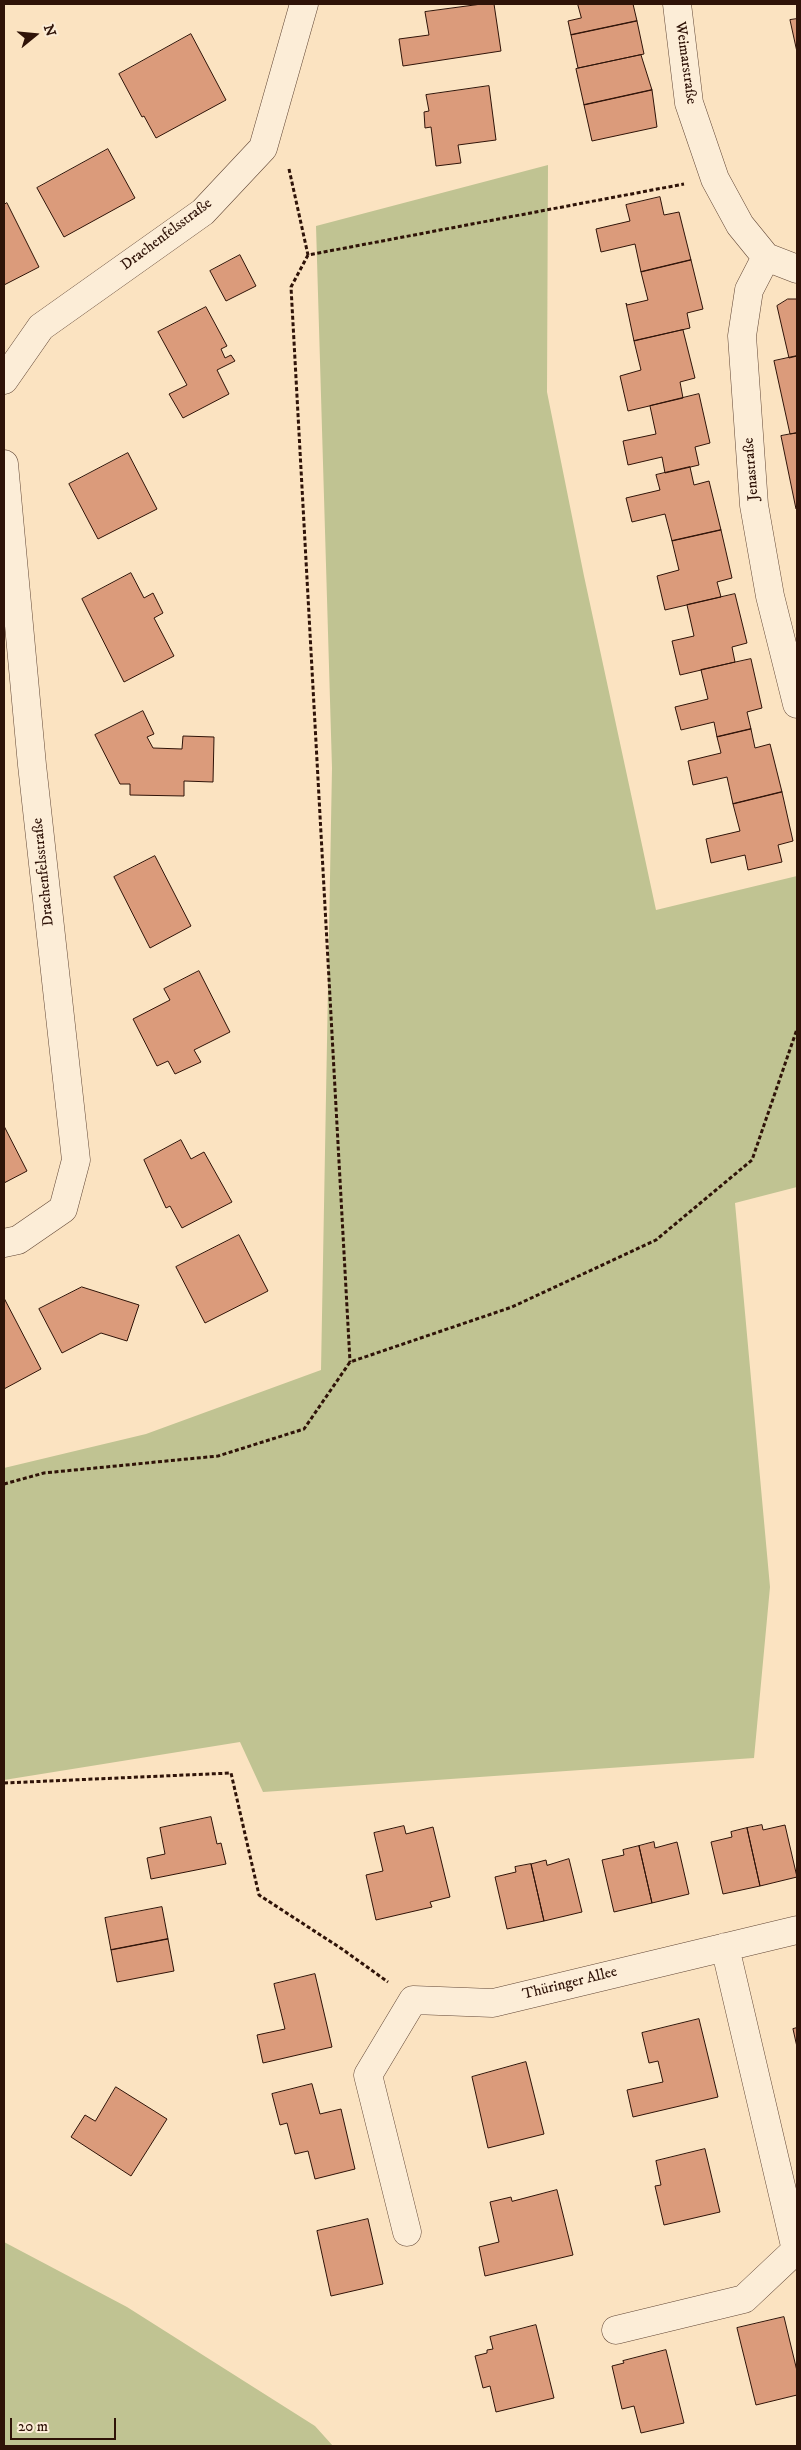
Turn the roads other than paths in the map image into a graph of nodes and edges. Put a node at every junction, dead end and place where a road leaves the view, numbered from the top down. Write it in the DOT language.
graph roads {
  1 [pos="304,4"];
  2 [pos="684,5"];
  3 [pos="766,257"];
  4 [pos="797,269"];
  5 [pos="4,380"];
  6 [pos="4,464"];
  7 [pos="795,689"];
  8 [pos="4,1243"];
  9 [pos="797,1930"];
  10 [pos="725,1947"];
  11 [pos="407,2232"];
  12 [pos="796,2250"];
  13 [pos="616,2330"];
  1 -- 5 [label="street, Drachenfelsstraße"];
  2 -- 3 [label="street, Weimarstraße"];
  3 -- 4 [label="street"];
  3 -- 7 [label="street, Jenastraße"];
  6 -- 8 [label="street, Drachenfelsstraße"];
  9 -- 10 [label="street, Thüringer Allee"];
  10 -- 11 [label="street, Thüringer Allee"];
  10 -- 12 [label="street"];
  12 -- 13 [label="street"];
}
